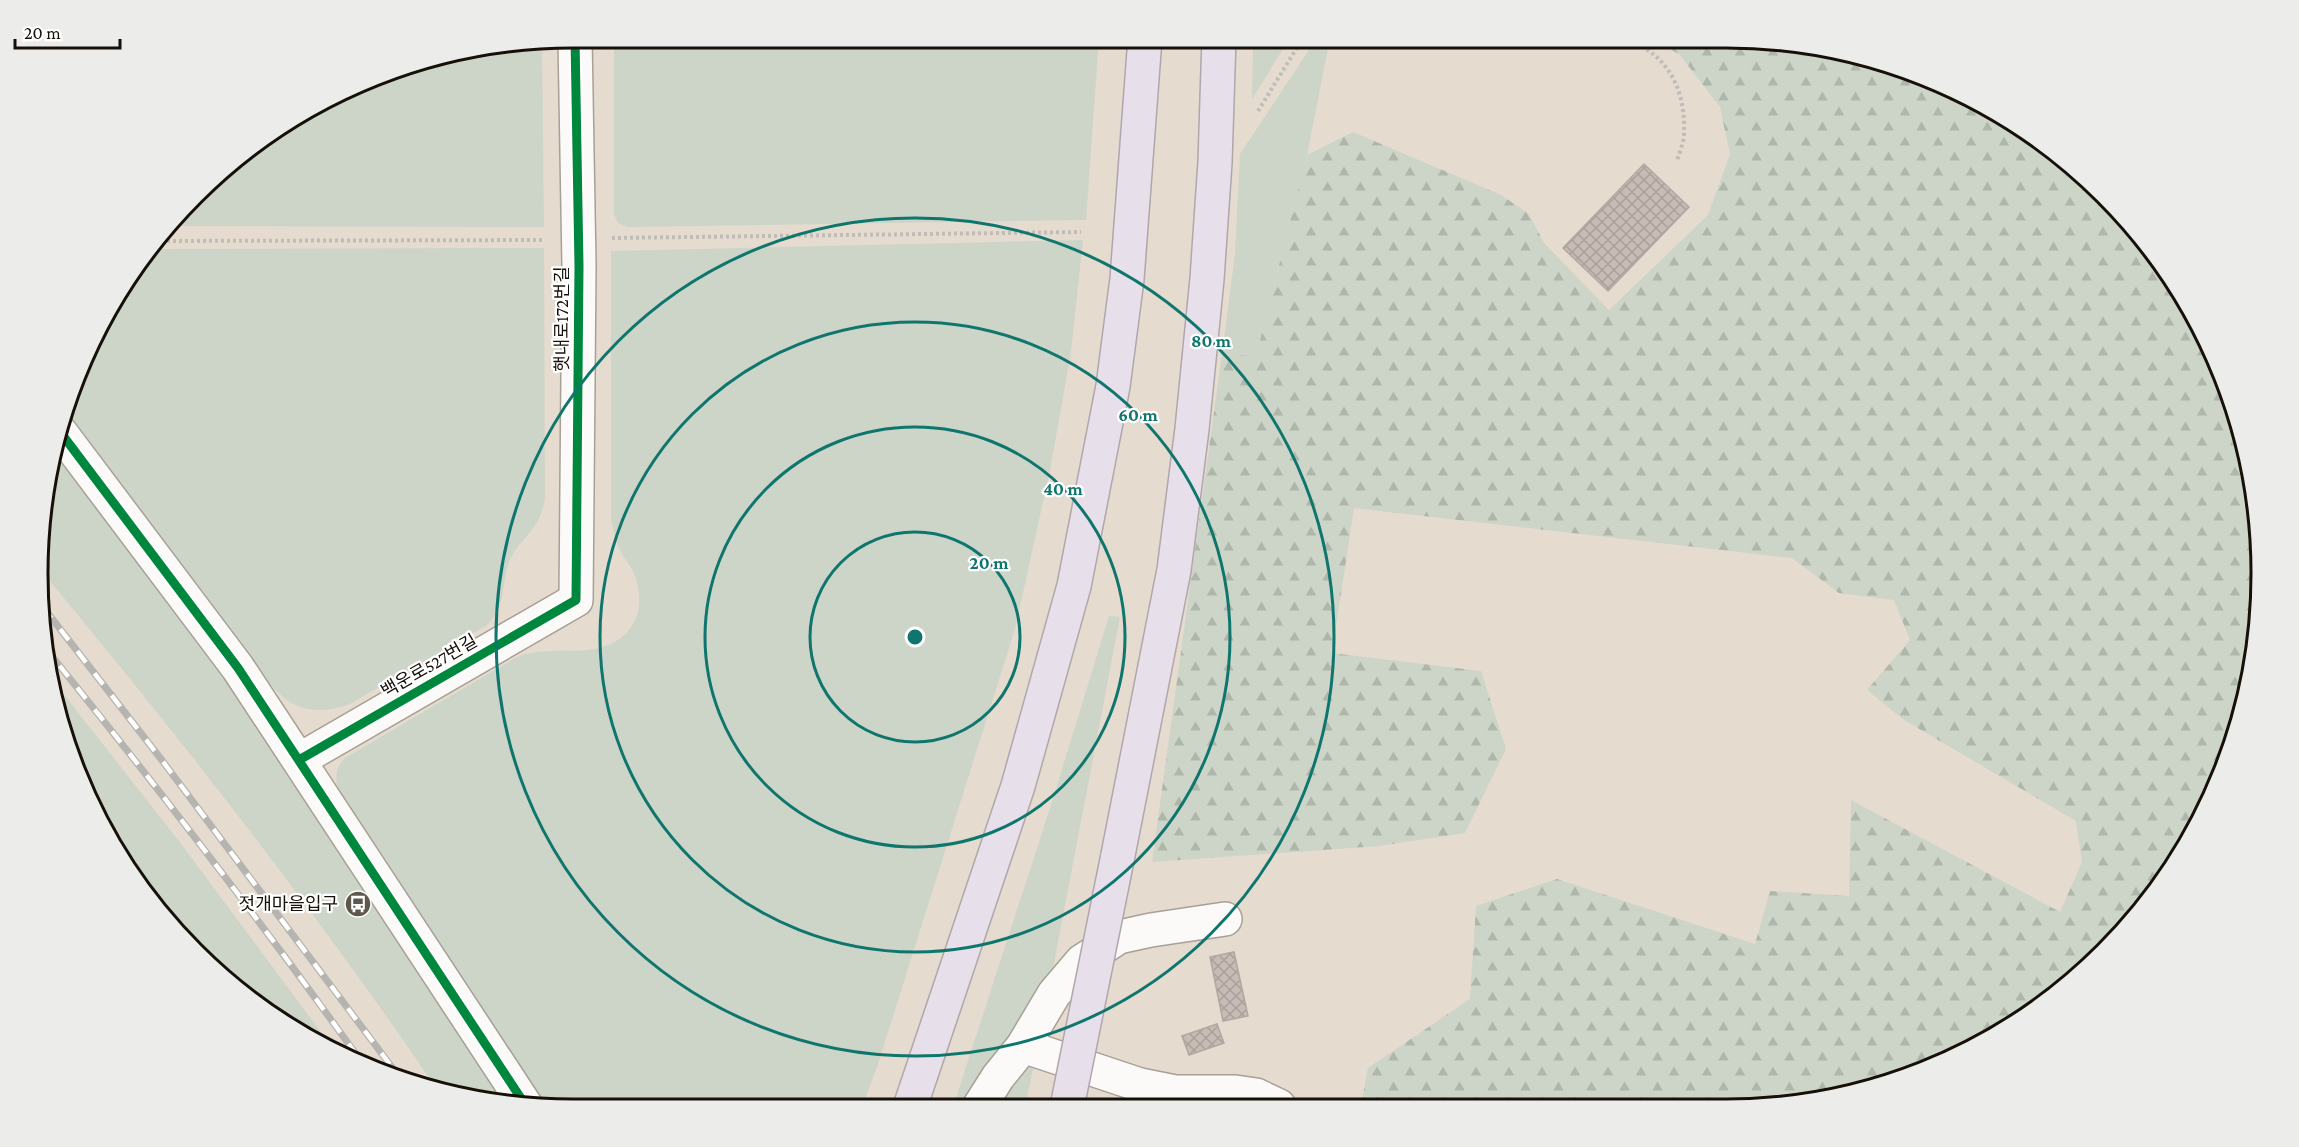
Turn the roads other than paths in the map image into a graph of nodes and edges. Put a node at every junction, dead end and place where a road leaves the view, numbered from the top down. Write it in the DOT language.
graph roads {
  1 [pos="575,48"];
  2 [pos="1144,48"];
  3 [pos="1219,48"];
  4 [pos="66,439"];
  5 [pos="576,600"];
  6 [pos="299,760"];
  7 [pos="1225,919"];
  8 [pos="1023,1046"];
  9 [pos="520,1096"];
  10 [pos="913,1099"];
  11 [pos="984,1099"];
  12 [pos="1069,1099"];
  13 [pos="1264,1099"];
  1 -- 5 [label="street, 햇내로172번길"];
  2 -- 10 [label="highway"];
  3 -- 12 [label="highway, bridge"];
  4 -- 6 [label="street"];
  5 -- 6 [label="street, 백운로527번길"];
  6 -- 9 [label="street"];
  7 -- 8 [label="street"];
  8 -- 11 [label="street"];
  8 -- 13 [label="street"];
}
